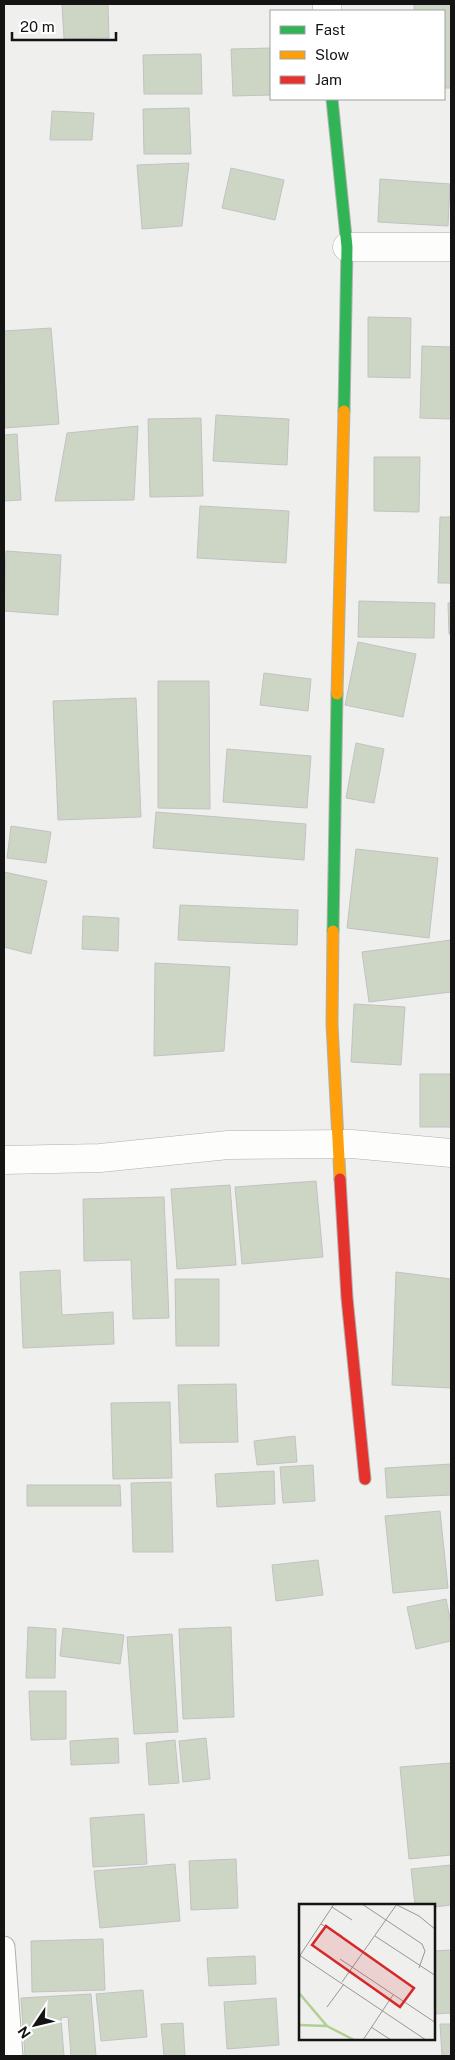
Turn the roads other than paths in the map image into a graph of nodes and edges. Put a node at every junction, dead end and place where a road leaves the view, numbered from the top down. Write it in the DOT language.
graph roads {
  1 [pos="332,100"];
  2 [pos="347,247"];
  3 [pos="451,247"];
  4 [pos="338,1144"];
  5 [pos="451,1154"];
  6 [pos="4,1160"];
  7 [pos="365,1479"];
  8 [pos="4,1947"];
  9 [pos="12,2056"];
  1 -- 2 [label="street"];
  2 -- 3 [label="street"];
  2 -- 4 [label="street"];
  4 -- 5 [label="street"];
  4 -- 6 [label="street"];
  4 -- 7 [label="street"];
  8 -- 9 [label="lane"];
}
